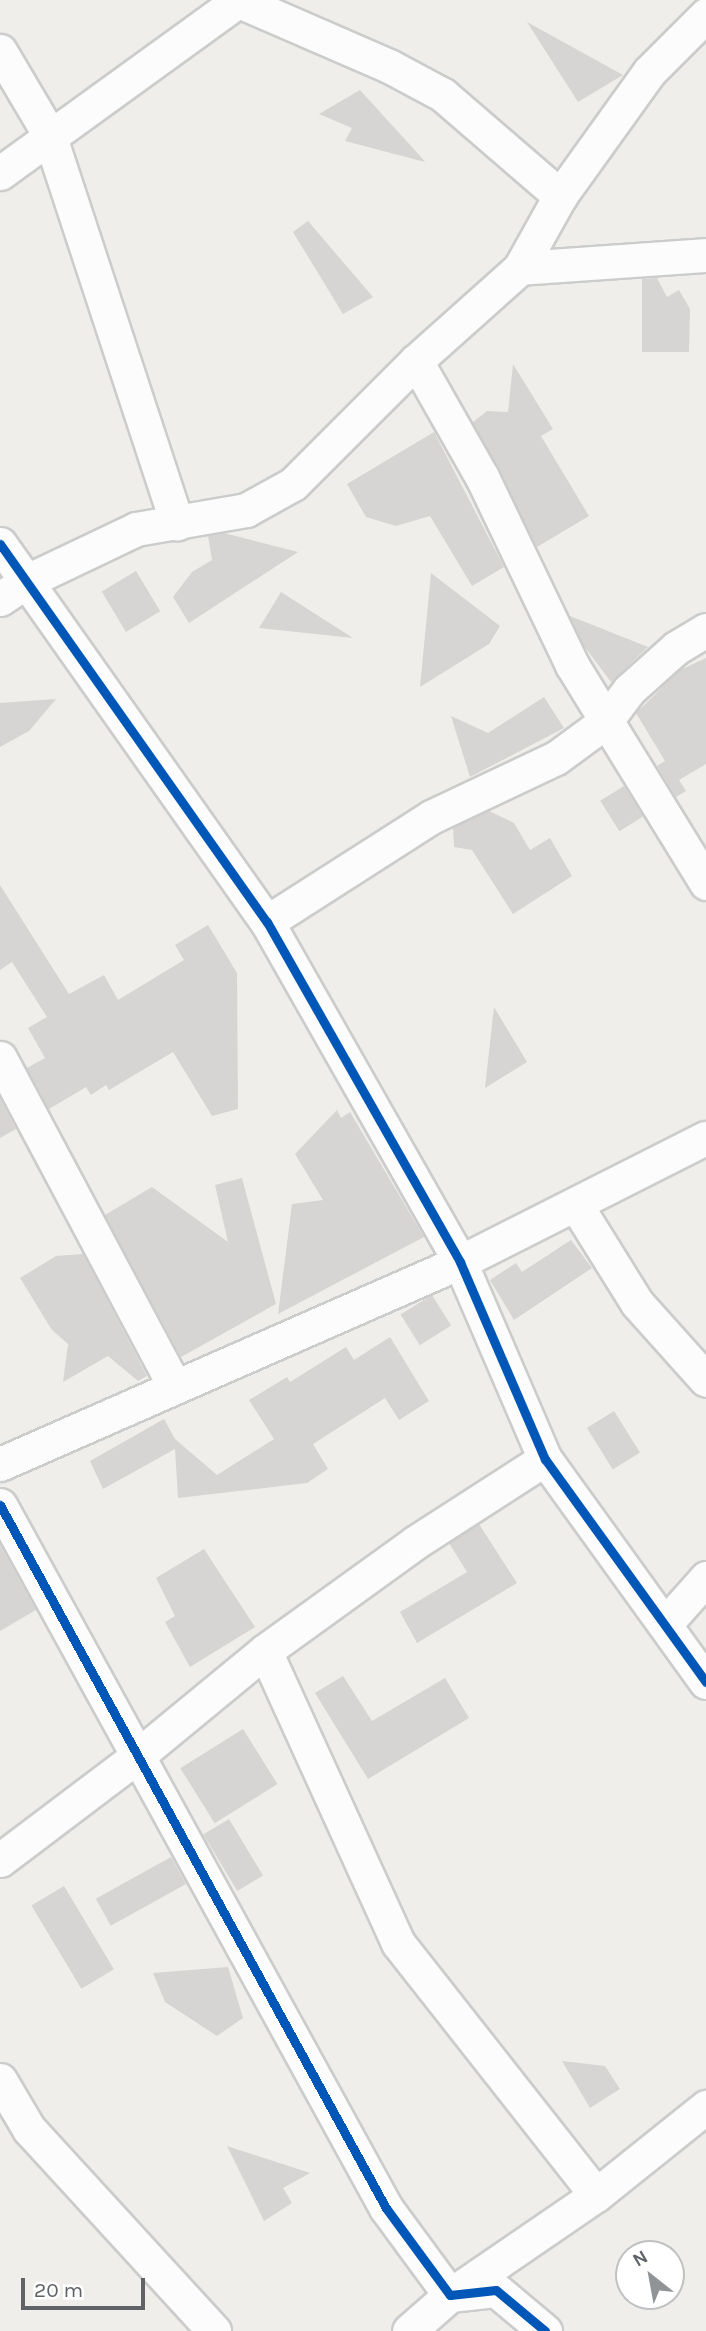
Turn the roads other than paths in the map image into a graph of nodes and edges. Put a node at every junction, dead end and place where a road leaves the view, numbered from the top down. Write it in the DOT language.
graph roads {
  1 [pos="237,0"];
  2 [pos="706,15"];
  3 [pos="0,51"];
  4 [pos="49,134"];
  5 [pos="0,173"];
  6 [pos="560,196"];
  7 [pos="706,255"];
  8 [pos="520,268"];
  9 [pos="416,360"];
  10 [pos="177,523"];
  11 [pos="0,544"];
  12 [pos="12,591"];
  13 [pos="706,630"];
  14 [pos="605,722"];
  15 [pos="706,883"];
  16 [pos="267,922"];
  17 [pos="0,1058"];
  18 [pos="706,1138"];
  19 [pos="576,1205"];
  20 [pos="460,1262"];
  21 [pos="706,1380"];
  22 [pos="174,1385"];
  23 [pos="545,1459"];
  24 [pos="0,1464"];
  25 [pos="0,1506"];
  26 [pos="706,1578"];
  27 [pos="667,1622"];
  28 [pos="265,1651"];
  29 [pos="706,1682"];
  30 [pos="135,1758"];
  31 [pos="0,1860"];
  32 [pos="0,2080"];
  33 [pos="706,2107"];
  34 [pos="596,2194"];
  35 [pos="450,2295"];
  36 [pos="214,2331"];
  37 [pos="409,2331"];
  38 [pos="545,2331"];
  1 -- 4 [label="street"];
  1 -- 6 [label="street"];
  2 -- 6 [label="street"];
  3 -- 4 [label="street"];
  4 -- 5 [label="street"];
  4 -- 10 [label="street"];
  6 -- 8 [label="street"];
  7 -- 8 [label="street"];
  8 -- 9 [label="street"];
  9 -- 10 [label="street"];
  9 -- 14 [label="street"];
  10 -- 12 [label="street"];
  11 -- 12 [label="street"];
  12 -- 16 [label="street"];
  13 -- 14 [label="street"];
  14 -- 15 [label="street"];
  14 -- 16 [label="street"];
  16 -- 20 [label="street"];
  17 -- 22 [label="street"];
  18 -- 19 [label="street"];
  19 -- 20 [label="street"];
  19 -- 21 [label="street"];
  20 -- 22 [label="street"];
  20 -- 23 [label="street"];
  22 -- 24 [label="street"];
  23 -- 27 [label="street"];
  23 -- 28 [label="street"];
  25 -- 30 [label="street"];
  26 -- 27 [label="street"];
  27 -- 29 [label="street"];
  28 -- 30 [label="street"];
  28 -- 34 [label="street"];
  30 -- 31 [label="street"];
  30 -- 35 [label="street"];
  32 -- 36 [label="street"];
  33 -- 34 [label="street"];
  34 -- 35 [label="street"];
  35 -- 37 [label="street"];
  35 -- 38 [label="street"];
}
